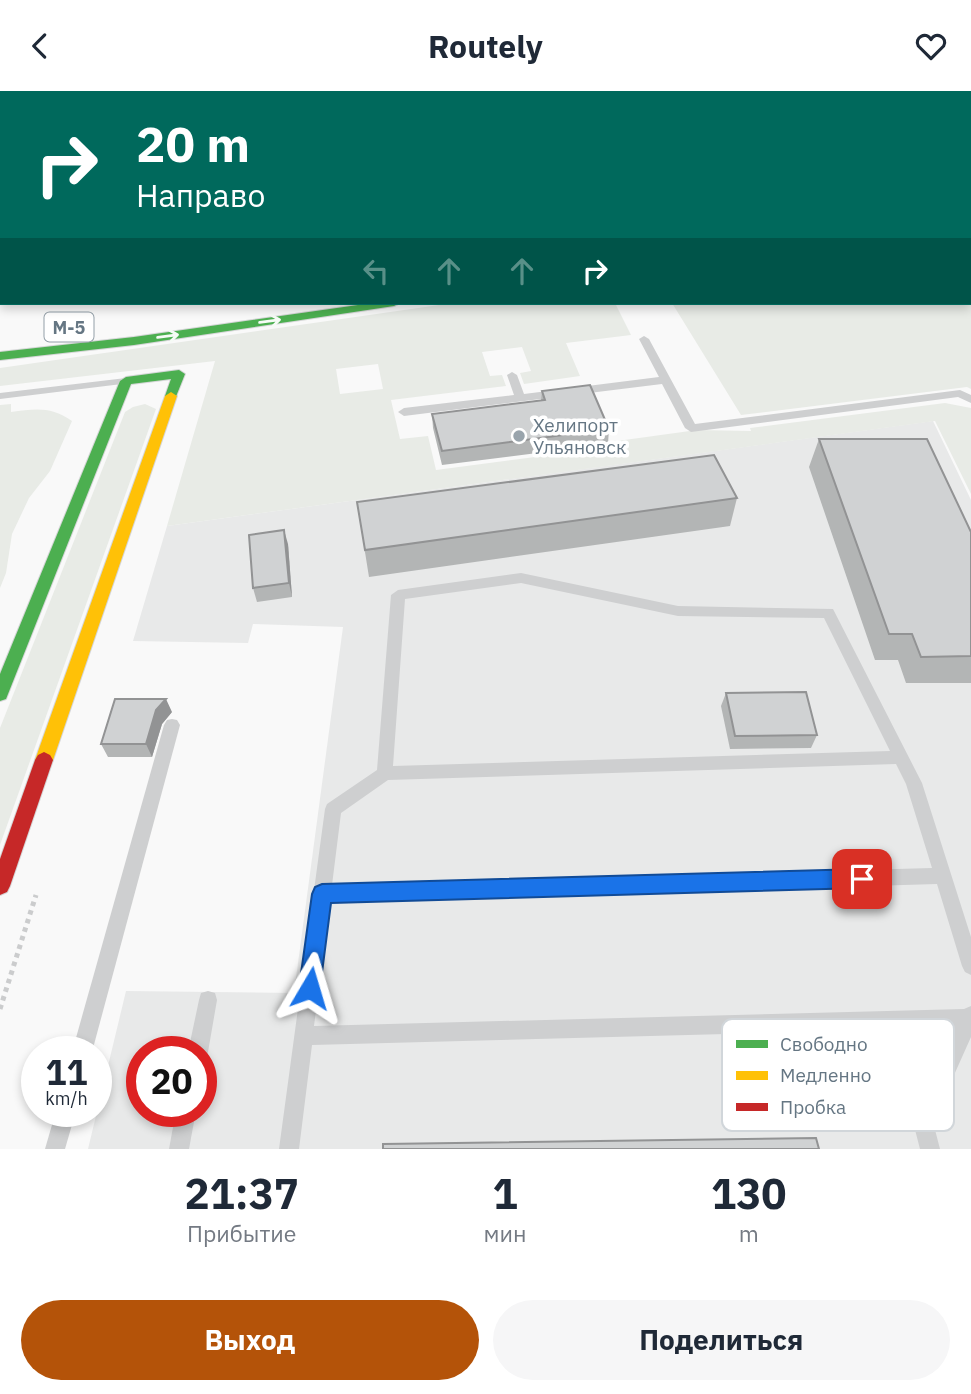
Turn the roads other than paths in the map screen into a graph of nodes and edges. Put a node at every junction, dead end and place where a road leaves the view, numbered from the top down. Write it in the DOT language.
graph roads {
  1 [pos="380,305"];
  2 [pos="643,339"];
  3 [pos="0,356"];
  4 [pos="512,375"];
  5 [pos="665,380"];
  6 [pos="126,381"];
  7 [pos="0,396"];
  8 [pos="520,397"];
  9 [pos="971,400"];
  10 [pos="404,412"];
  11 [pos="0,694"];
  12 [pos="172,725"];
  13 [pos="900,757"];
  14 [pos="385,773"];
  15 [pos="943,877"];
  16 [pos="0,886"];
  17 [pos="322,894"];
  18 [pos="971,966"];
  19 [pos="208,1000"];
  20 [pos="970,1017"];
  21 [pos="896,1019"];
  22 [pos="722,1024"];
  23 [pos="304,1035"];
  24 [pos="86,1036"];
  25 [pos="201,1036"];
  26 [pos="954,1053"];
  27 [pos="61,1127"];
  28 [pos="183,1127"];
  29 [pos="925,1131"];
  30 [pos="55,1149"];
  31 [pos="178,1149"];
  32 [pos="289,1149"];
  33 [pos="930,1149"];
  3 -- 1 [label="main road, М-5, one-way"];
  2 -- 5 [label="lane"];
  4 -- 8 [label="lane"];
  5 -- 8 [label="lane"];
  5 -- 9 [label="lane"];
  6 -- 7 [label="lane"];
  6 -- 11 [label="main road"];
  6 -- 16 [label="main road"];
  8 -- 10 [label="lane"];
  12 -- 24 [label="lane"];
  13 -- 14 [label="lane"];
  13 -- 14 [label="lane"];
  13 -- 15 [label="lane"];
  14 -- 17 [label="lane"];
  15 -- 17 [label="lane"];
  15 -- 18 [label="lane"];
  17 -- 23 [label="lane"];
  19 -- 25 [label="lane"];
  20 -- 21 [label="lane"];
  20 -- 26 [label="lane"];
  22 -- 23 [label="lane"];
  23 -- 32 [label="lane"];
  27 -- 30 [label="lane"];
  28 -- 31 [label="lane"];
  29 -- 33 [label="lane"];
}
